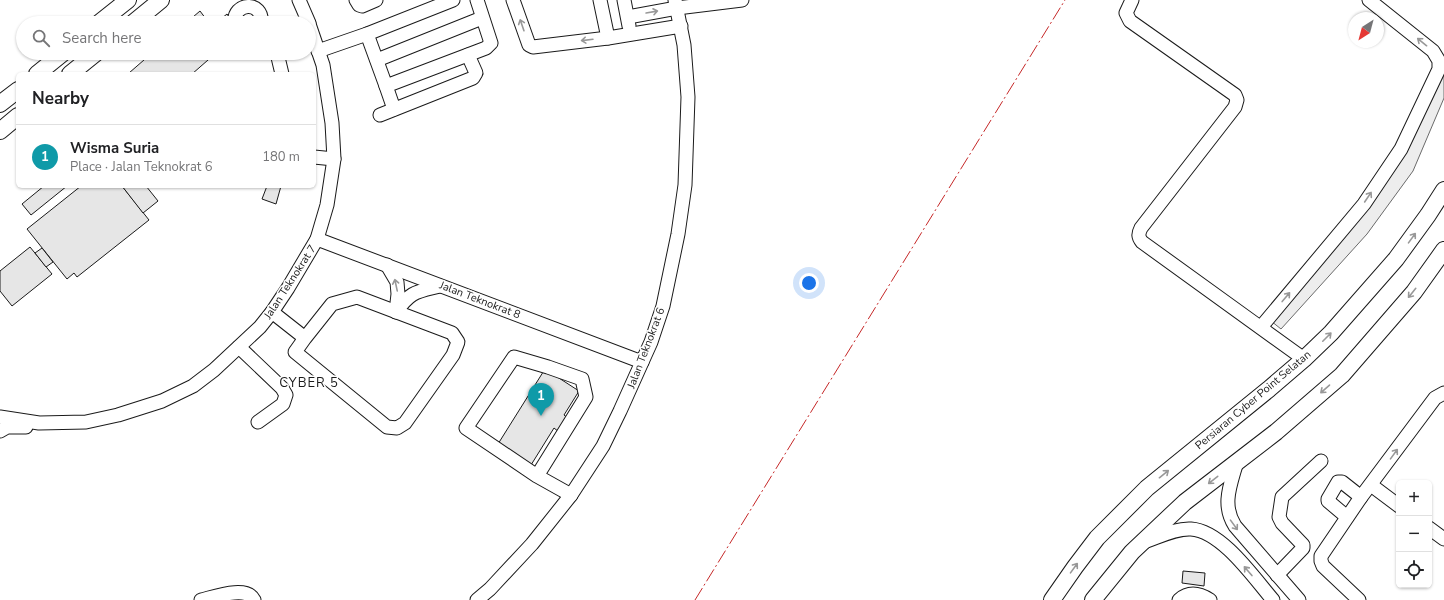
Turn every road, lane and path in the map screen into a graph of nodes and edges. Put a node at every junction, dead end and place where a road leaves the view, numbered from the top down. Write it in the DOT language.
graph roads {
  1 [pos="128,0"];
  2 [pos="161,0"];
  3 [pos="299,0"];
  4 [pos="356,0"];
  5 [pos="376,0"];
  6 [pos="452,0"];
  7 [pos="477,0"];
  8 [pos="513,0"];
  9 [pos="600,0"];
  10 [pos="624,0"];
  11 [pos="742,0"];
  12 [pos="1132,0"];
  13 [pos="1369,0"];
  14 [pos="722,1"];
  15 [pos="676,4"];
  16 [pos="108,16"];
  17 [pos="142,16"];
  18 [pos="235,16"];
  19 [pos="260,16"];
  20 [pos="306,16"];
  21 [pos="628,17"];
  22 [pos="482,18"];
  23 [pos="681,26"];
  24 [pos="630,33"];
  25 [pos="367,34"];
  26 [pos="608,38"];
  27 [pos="316,45"];
  28 [pos="318,51"];
  29 [pos="468,55"];
  30 [pos="54,60"];
  31 [pos="87,60"];
  32 [pos="279,60"];
  33 [pos="377,60"];
  34 [pos="39,72"];
  35 [pos="72,72"];
  36 [pos="282,72"];
  37 [pos="386,86"];
  38 [pos="16,92"];
  39 [pos="0,104"];
  40 [pos="394,109"];
  41 [pos="380,115"];
  42 [pos="16,118"];
  43 [pos="0,131"];
  44 [pos="316,157"];
  45 [pos="334,159"];
  46 [pos="1444,190"];
  47 [pos="317,239"];
  48 [pos="1444,250"];
  49 [pos="387,265"];
  50 [pos="440,286"];
  51 [pos="272,312"];
  52 [pos="396,312"];
  53 [pos="1261,327"];
  54 [pos="305,338"];
  55 [pos="239,347"];
  56 [pos="1304,359"];
  57 [pos="642,362"];
  58 [pos="1444,393"];
  59 [pos="0,417"];
  60 [pos="64,422"];
  61 [pos="258,422"];
  62 [pos="0,431"];
  63 [pos="1237,461"];
  64 [pos="1322,461"];
  65 [pos="537,476"];
  66 [pos="1370,485"];
  67 [pos="571,495"];
  68 [pos="1362,496"];
  69 [pos="1396,504"];
  70 [pos="1347,517"];
  71 [pos="1432,530"];
  72 [pos="1444,539"];
  73 [pos="1140,544"];
  74 [pos="1277,575"];
  75 [pos="1096,599"];
  76 [pos="201,600"];
  77 [pos="254,600"];
  78 [pos="477,600"];
  79 [pos="1052,600"];
  80 [pos="1179,600"];
  81 [pos="1210,600"];
  82 [pos="1273,600"];
  83 [pos="1299,600"];
  84 [pos="1358,600"];
  1 -- 16 [label="main road"];
  2 -- 17 [label="main road"];
  3 -- 20 [label="street, Jalan Teknokrat 7"];
  4 -- 5 [label="street"];
  6 -- 25 [label="street"];
  7 -- 22 [label="street"];
  26 -- 8 [label="street, one-way"];
  9 -- 26 [label="street"];
  10 -- 21 [label="street"];
  11 -- 14 [label="street"];
  12 -- 53 [label="street"];
  53 -- 13 [label="street, one-way"];
  14 -- 15 [label="street"];
  21 -- 15 [label="street, one-way"];
  15 -- 23 [label="street, Jalan Teknokrat 6"];
  18 -- 19 [label="street"];
  21 -- 24 [label="street"];
  22 -- 29 [label="street"];
  22 -- 33 [label="street"];
  23 -- 24 [label="street"];
  23 -- 57 [label="street, Jalan Teknokrat 6"];
  24 -- 26 [label="street"];
  25 -- 28 [label="street"];
  25 -- 33 [label="street"];
  27 -- 28 [label="street, Jalan Teknokrat 7"];
  28 -- 45 [label="street, Jalan Teknokrat 7"];
  29 -- 37 [label="street"];
  29 -- 40 [label="street"];
  30 -- 34 [label="main road"];
  31 -- 35 [label="main road"];
  32 -- 36 [label="street"];
  33 -- 37 [label="street"];
  37 -- 40 [label="street"];
  38 -- 39 [label="main road"];
  40 -- 41 [label="street"];
  42 -- 43 [label="main road"];
  44 -- 45 [label="street"];
  45 -- 47 [label="street, Jalan Teknokrat 7"];
  56 -- 46 [label="main road, Persiaran Cyber Point Selatan, one-way"];
  47 -- 49 [label="street, Jalan Teknokrat 8"];
  47 -- 51 [label="street, Jalan Teknokrat 7"];
  48 -- 63 [label="main road, one-way"];
  49 -- 50 [label="street, Jalan Teknokrat 8"];
  52 -- 49 [label="street, one-way"];
  50 -- 52 [label="street"];
  50 -- 57 [label="street, Jalan Teknokrat 8"];
  51 -- 54 [label="street"];
  51 -- 55 [label="street, Jalan Teknokrat 7"];
  52 -- 54 [label="street"];
  52 -- 54 [label="street"];
  53 -- 56 [label="street"];
  55 -- 60 [label="street, Jalan Teknokrat 7"];
  55 -- 61 [label="street"];
  79 -- 56 [label="main road, Persiaran Cyber Point Selatan, one-way"];
  57 -- 67 [label="street, Jalan Teknokrat 6"];
  66 -- 58 [label="street, one-way"];
  59 -- 60 [label="street, Jalan Teknokrat 7"];
  60 -- 62 [label="street"];
  63 -- 73 [label="main road, one-way"];
  63 -- 74 [label="street, one-way"];
  64 -- 74 [label="street"];
  65 -- 65 [label="street"];
  65 -- 67 [label="street"];
  66 -- 68 [label="street"];
  66 -- 69 [label="street"];
  67 -- 78 [label="street, Jalan Teknokrat 6"];
  68 -- 70 [label="street"];
  68 -- 70 [label="street"];
  70 -- 84 [label="street"];
  71 -- 72 [label="street"];
  73 -- 75 [label="main road"];
  82 -- 73 [label="street, one-way"];
  74 -- 83 [label="street"];
  76 -- 77 [label="street"];
  80 -- 81 [label="street"];
}
